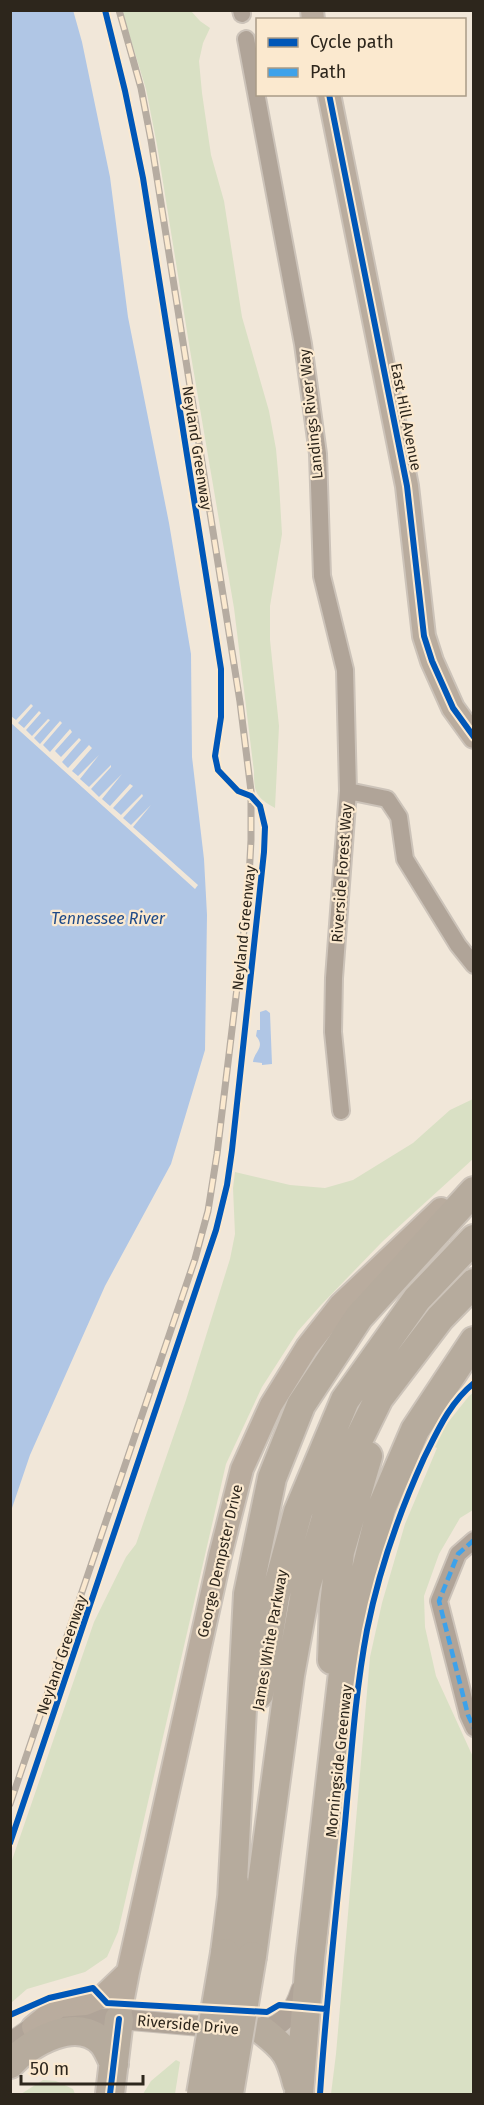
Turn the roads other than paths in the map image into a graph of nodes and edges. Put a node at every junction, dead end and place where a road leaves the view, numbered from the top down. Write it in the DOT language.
graph roads {
  1 [pos="246,39"];
  2 [pos="256,93"];
  3 [pos="257,96"];
  4 [pos="329,96"];
  5 [pos="474,737"];
  6 [pos="348,791"];
  7 [pos="474,964"];
  8 [pos="341,1112"];
  9 [pos="474,1180"];
  10 [pos="474,1191"];
  11 [pos="474,1239"];
  12 [pos="474,1283"];
  13 [pos="440,1318"];
  14 [pos="474,1341"];
  15 [pos="474,1540"];
  16 [pos="474,1728"];
  17 [pos="330,1782"];
  18 [pos="232,1900"];
  19 [pos="238,1955"];
  20 [pos="310,1959"];
  21 [pos="128,1972"];
  22 [pos="119,2019"];
  23 [pos="33,2027"];
  24 [pos="263,2031"];
  25 [pos="10,2043"];
  26 [pos="10,2064"];
  27 [pos="114,2064"];
  28 [pos="110,2094"];
  29 [pos="201,2094"];
  30 [pos="229,2094"];
  31 [pos="299,2094"];
  1 -- 2 [label="street, Landings River Way"];
  3 -- 6 [label="street, Landings River Way"];
  4 -- 5 [label="main road, East Hill Avenue"];
  6 -- 7 [label="street, Riverside Forest Way"];
  6 -- 8 [label="street, Riverside Forest Way"];
  9 -- 21 [label="main road, George Dempster Drive"];
  10 -- 18 [label="highway"];
  11 -- 18 [label="highway, James White Parkway"];
  12 -- 13 [label="highway, James White Parkway"];
  13 -- 17 [label="highway"];
  13 -- 19 [label="highway, James White Parkway"];
  14 -- 17 [label="highway"];
  15 -- 16 [label="street"];
  17 -- 20 [label="highway"];
  18 -- 19 [label="highway, James White Parkway"];
  19 -- 29 [label="highway, James White Parkway, bridge"];
  19 -- 30 [label="highway, James White Parkway, bridge"];
  20 -- 24 [label="street"];
  20 -- 31 [label="highway"];
  21 -- 22 [label="main road, George Dempster Drive"];
  21 -- 23 [label="main road"];
  22 -- 23 [label="street, Riverside Drive"];
  22 -- 24 [label="street, Riverside Drive"];
  22 -- 27 [label="highway"];
  23 -- 25 [label="street, Riverside Drive"];
  24 -- 31 [label="highway"];
  26 -- 27 [label="highway"];
  27 -- 28 [label="highway"];
}
